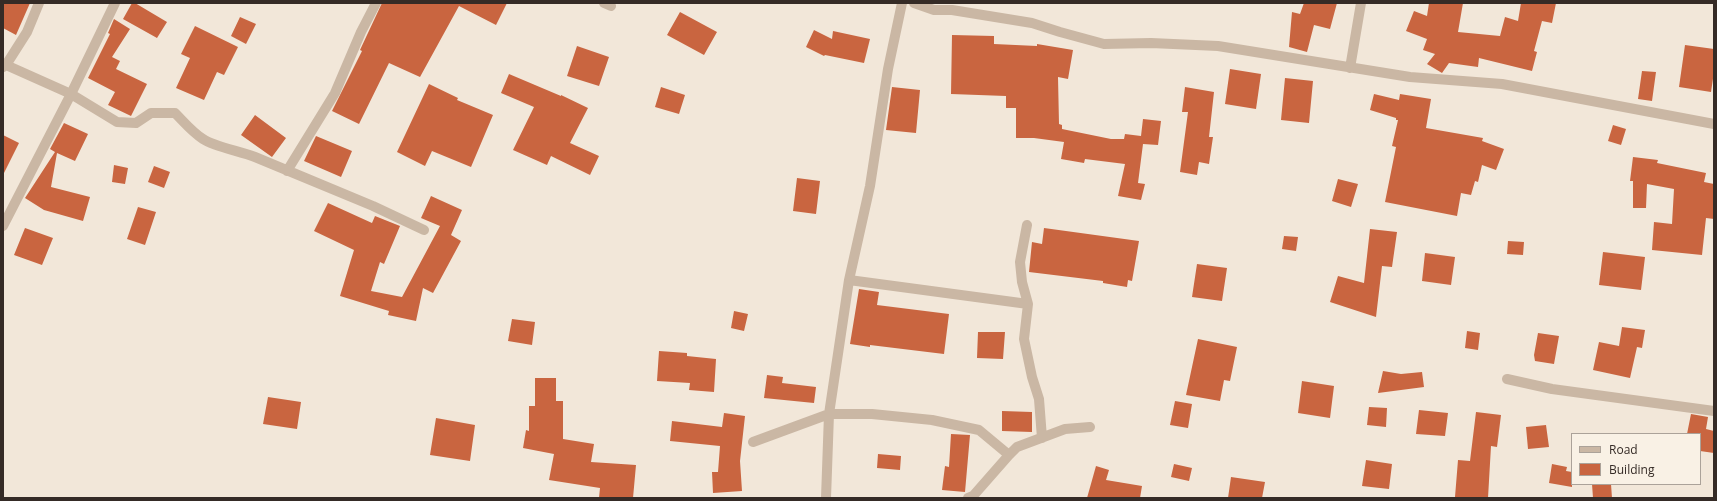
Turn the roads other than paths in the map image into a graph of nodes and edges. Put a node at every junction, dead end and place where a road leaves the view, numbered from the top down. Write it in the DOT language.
graph roads {
  1 [pos="39,3"];
  2 [pos="115,3"];
  3 [pos="376,3"];
  4 [pos="902,3"];
  5 [pos="914,3"];
  6 [pos="1361,3"];
  7 [pos="5,66"];
  8 [pos="1350,68"];
  9 [pos="71,94"];
  10 [pos="1714,124"];
  11 [pos="288,171"];
  12 [pos="1027,225"];
  13 [pos="3,226"];
  14 [pos="424,230"];
  15 [pos="849,280"];
  16 [pos="1028,304"];
  17 [pos="1506,379"];
  18 [pos="1714,411"];
  19 [pos="829,414"];
  20 [pos="1090,427"];
  21 [pos="1042,438"];
  22 [pos="753,442"];
  23 [pos="1009,455"];
  24 [pos="826,498"];
  25 [pos="968,498"];
  1 -- 7 [label="street"];
  2 -- 9 [label="street"];
  3 -- 11 [label="street"];
  4 -- 15 [label="street"];
  5 -- 8 [label="street"];
  6 -- 8 [label="street"];
  7 -- 9 [label="street"];
  8 -- 10 [label="street"];
  9 -- 11 [label="street"];
  9 -- 13 [label="street"];
  11 -- 14 [label="street"];
  12 -- 16 [label="street"];
  15 -- 16 [label="street"];
  15 -- 19 [label="street"];
  16 -- 21 [label="street"];
  17 -- 18 [label="street"];
  19 -- 22 [label="street"];
  19 -- 23 [label="street"];
  19 -- 24 [label="street"];
  20 -- 21 [label="street"];
  21 -- 23 [label="street"];
  23 -- 25 [label="street"];
}
